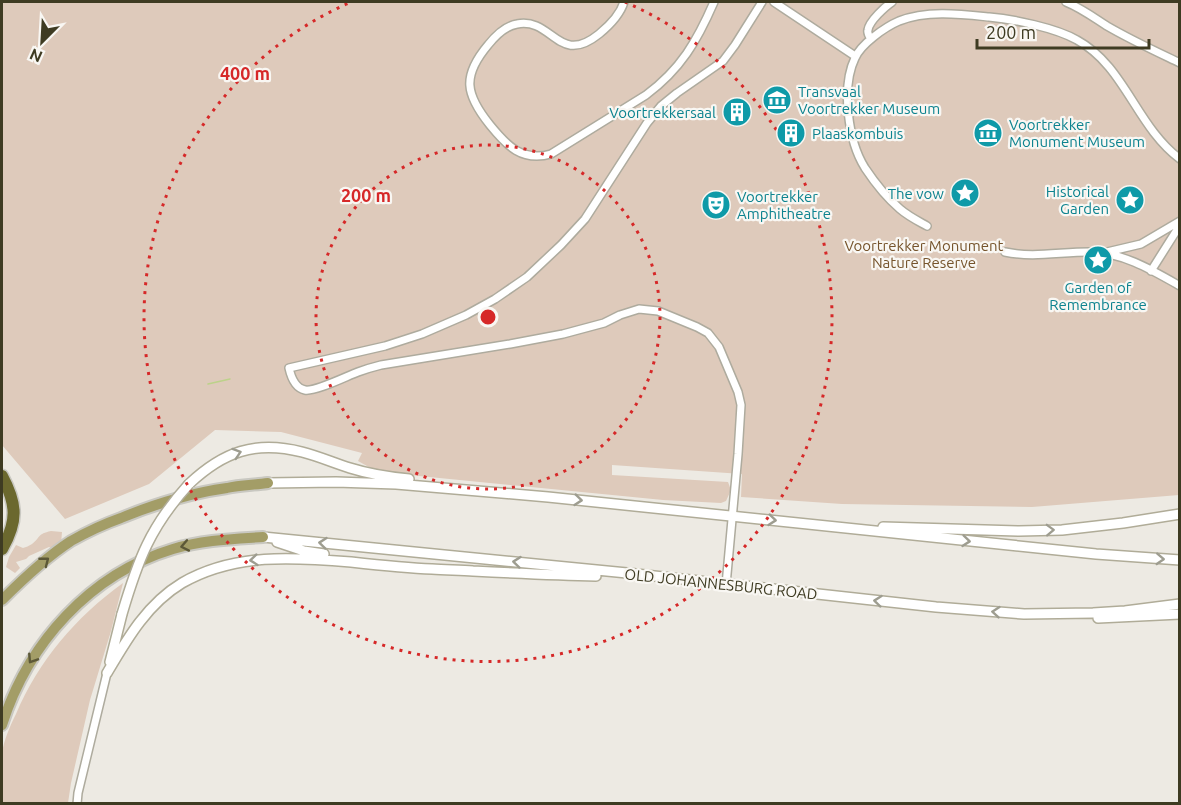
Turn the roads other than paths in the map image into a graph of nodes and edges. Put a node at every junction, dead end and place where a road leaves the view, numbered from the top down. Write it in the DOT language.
graph roads {
  1 [pos="624,2"];
  2 [pos="714,2"];
  3 [pos="762,2"];
  4 [pos="892,2"];
  5 [pos="1066,2"];
  6 [pos="778,3"];
  7 [pos="871,39"];
  8 [pos="855,56"];
  9 [pos="1179,63"];
  10 [pos="1179,159"];
  11 [pos="1179,223"];
  12 [pos="927,226"];
  13 [pos="1005,252"];
  14 [pos="1098,252"];
  15 [pos="1151,271"];
  16 [pos="1179,286"];
  17 [pos="2,476"];
  18 [pos="268,483"];
  19 [pos="548,497"];
  20 [pos="1179,514"];
  21 [pos="732,516"];
  22 [pos="803,524"];
  23 [pos="263,537"];
  24 [pos="2,549"];
  25 [pos="1179,560"];
  26 [pos="458,570"];
  27 [pos="627,573"];
  28 [pos="726,585"];
  29 [pos="2,600"];
  30 [pos="1179,604"];
  31 [pos="1024,614"];
  32 [pos="1179,614"];
  33 [pos="107,673"];
  34 [pos="2,725"];
  35 [pos="77,804"];
  1 -- 2 [label="street"];
  3 -- 21 [label="street"];
  4 -- 7 [label="street"];
  5 -- 9 [label="street"];
  6 -- 8 [label="street"];
  7 -- 8 [label="street"];
  7 -- 10 [label="street"];
  8 -- 12 [label="street"];
  11 -- 14 [label="street"];
  11 -- 15 [label="street"];
  13 -- 14 [label="street"];
  14 -- 15 [label="street"];
  15 -- 16 [label="street"];
  17 -- 24 [label="highway"];
  18 -- 19 [label="main road"];
  29 -- 18 [label="main road, one-way"];
  19 -- 21 [label="main road, one-way"];
  33 -- 19 [label="main road, one-way, bridge"];
  22 -- 20 [label="main road, one-way"];
  21 -- 22 [label="main road, one-way"];
  21 -- 28 [label="street"];
  22 -- 25 [label="main road, one-way"];
  23 -- 26 [label="main road"];
  27 -- 23 [label="main road, OLD JOHANNESBURG ROAD, one-way"];
  23 -- 34 [label="main road, one-way"];
  26 -- 27 [label="main road"];
  26 -- 33 [label="main road, one-way"];
  27 -- 28 [label="main road, OLD JOHANNESBURG ROAD"];
  31 -- 28 [label="main road, OLD JOHANNESBURG ROAD, one-way"];
  30 -- 31 [label="main road, OLD JOHANNESBURG ROAD"];
  31 -- 32 [label="main road"];
  33 -- 35 [label="street"];
}
